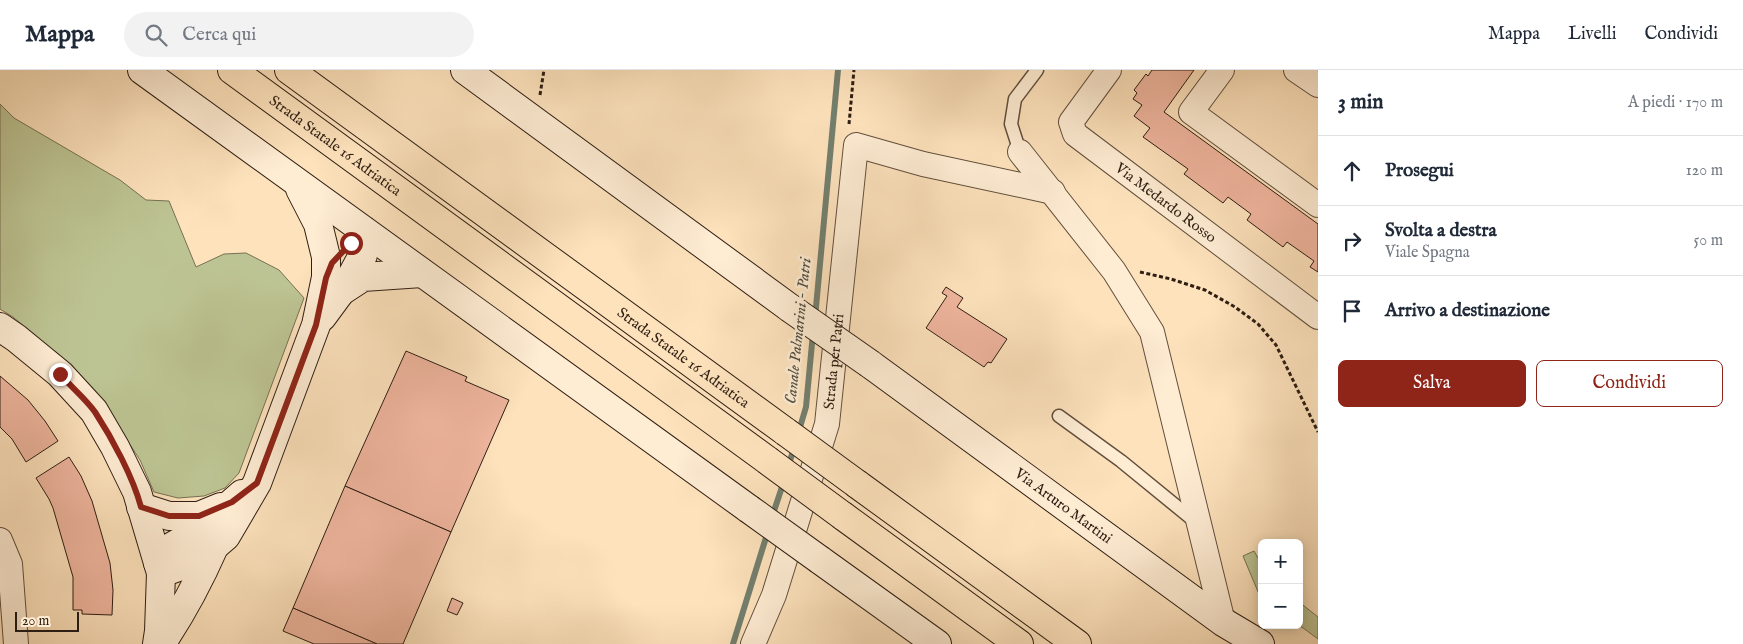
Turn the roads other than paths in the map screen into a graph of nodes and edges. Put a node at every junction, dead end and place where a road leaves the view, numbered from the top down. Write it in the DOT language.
graph roads {
  1 [pos="142,70"];
  2 [pos="232,70"];
  3 [pos="289,70"];
  4 [pos="466,70"];
  5 [pos="1037,70"];
  6 [pos="1109,70"];
  7 [pos="1222,70"];
  8 [pos="1296,70"];
  9 [pos="1318,85"];
  10 [pos="1020,152"];
  11 [pos="297,183"];
  12 [pos="1053,192"];
  13 [pos="1318,205"];
  14 [pos="364,231"];
  15 [pos="422,273"];
  16 [pos="333,285"];
  17 [pos="1318,317"];
  18 [pos="0,327"];
  19 [pos="1059,416"];
  20 [pos="257,483"];
  21 [pos="232,502"];
  22 [pos="141,507"];
  23 [pos="1199,524"];
  24 [pos="0,540"];
  25 [pos="215,545"];
  26 [pos="160,568"];
  27 [pos="1223,622"];
  28 [pos="16,644"];
  29 [pos="159,644"];
  30 [pos="753,644"];
  31 [pos="937,644"];
  32 [pos="1019,644"];
  33 [pos="1077,644"];
  34 [pos="1260,644"];
  1 -- 11 [label="street"];
  2 -- 32 [label="highway, Strada Statale 16 Adriatica, bridge"];
  3 -- 33 [label="highway, Strada Statale 16 Adriatica, bridge"];
  4 -- 27 [label="street, Via Arturo Martini, bridge"];
  5 -- 10 [label="lane"];
  6 -- 17 [label="street, Via Medardo Rosso"];
  7 -- 13 [label="street"];
  8 -- 9 [label="street"];
  10 -- 12 [label="street"];
  11 -- 14 [label="street"];
  11 -- 16 [label="street"];
  12 -- 23 [label="street"];
  12 -- 30 [label="street, Strada per Patri"];
  14 -- 15 [label="street"];
  14 -- 16 [label="street"];
  15 -- 16 [label="street"];
  15 -- 31 [label="street, bridge"];
  16 -- 20 [label="street"];
  18 -- 22 [label="street"];
  19 -- 23 [label="lane"];
  20 -- 21 [label="street"];
  20 -- 25 [label="street"];
  21 -- 22 [label="street"];
  21 -- 26 [label="street"];
  22 -- 26 [label="street"];
  23 -- 27 [label="street"];
  24 -- 28 [label="street"];
  25 -- 26 [label="street"];
  25 -- 29 [label="street"];
  26 -- 29 [label="street"];
  27 -- 34 [label="street, Via Arturo Martini"];
}
